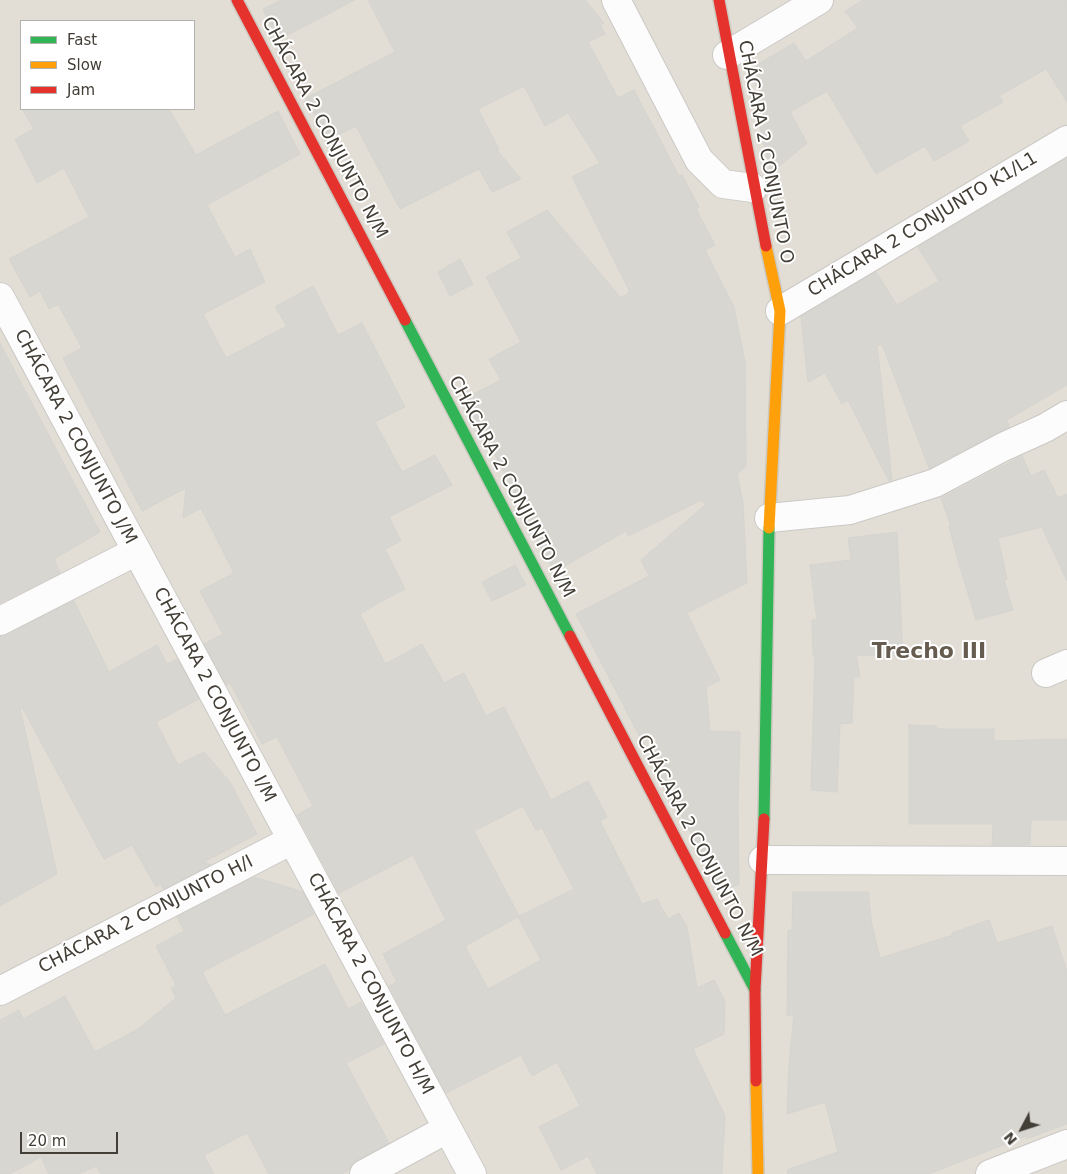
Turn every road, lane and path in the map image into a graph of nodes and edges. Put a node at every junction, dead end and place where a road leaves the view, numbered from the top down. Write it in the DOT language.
graph roads {
  1 [pos="237,0"];
  2 [pos="616,0"];
  3 [pos="719,0"];
  4 [pos="819,0"];
  5 [pos="727,55"];
  6 [pos="1067,140"];
  7 [pos="753,188"];
  8 [pos="0,297"];
  9 [pos="780,311"];
  10 [pos="1067,415"];
  11 [pos="769,518"];
  12 [pos="137,551"];
  13 [pos="0,621"];
  14 [pos="292,840"];
  15 [pos="763,860"];
  16 [pos="1067,860"];
  17 [pos="755,990"];
  18 [pos="0,991"];
  19 [pos="447,1129"];
  20 [pos="1067,1144"];
  21 [pos="364,1174"];
  22 [pos="472,1174"];
  23 [pos="758,1174"];
  24 [pos="990,1174"];
  1 -- 17 [label="street, CHÁCARA 2 CONJUNTO N/M"];
  2 -- 7 [label="street"];
  3 -- 5 [label="street, CHÁCARA 2 CONJUNTO O"];
  4 -- 5 [label="street"];
  5 -- 7 [label="street, CHÁCARA 2 CONJUNTO O"];
  6 -- 9 [label="street, CHÁCARA 2 CONJUNTO K1/L1"];
  7 -- 9 [label="street, CHÁCARA 2 CONJUNTO O"];
  8 -- 12 [label="street, CHÁCARA 2 CONJUNTO J/M"];
  9 -- 11 [label="street, CHÁCARA 2 CONJUNTO O"];
  10 -- 11 [label="street"];
  11 -- 15 [label="street, CHÁCARA 2 CONJUNTO O"];
  12 -- 13 [label="street"];
  12 -- 14 [label="street, CHÁCARA 2 CONJUNTO I/M"];
  14 -- 18 [label="street, CHÁCARA 2 CONJUNTO H/I"];
  14 -- 19 [label="street, CHÁCARA 2 CONJUNTO H/M"];
  15 -- 16 [label="street"];
  15 -- 17 [label="street, CHÁCARA 2 CONJUNTO O"];
  17 -- 23 [label="street, CHÁCARA 2 CONJUNTO O"];
  19 -- 21 [label="street"];
  19 -- 22 [label="street, CHÁCARA 2 CONJUNTO H/M"];
  20 -- 24 [label="street"];
}
